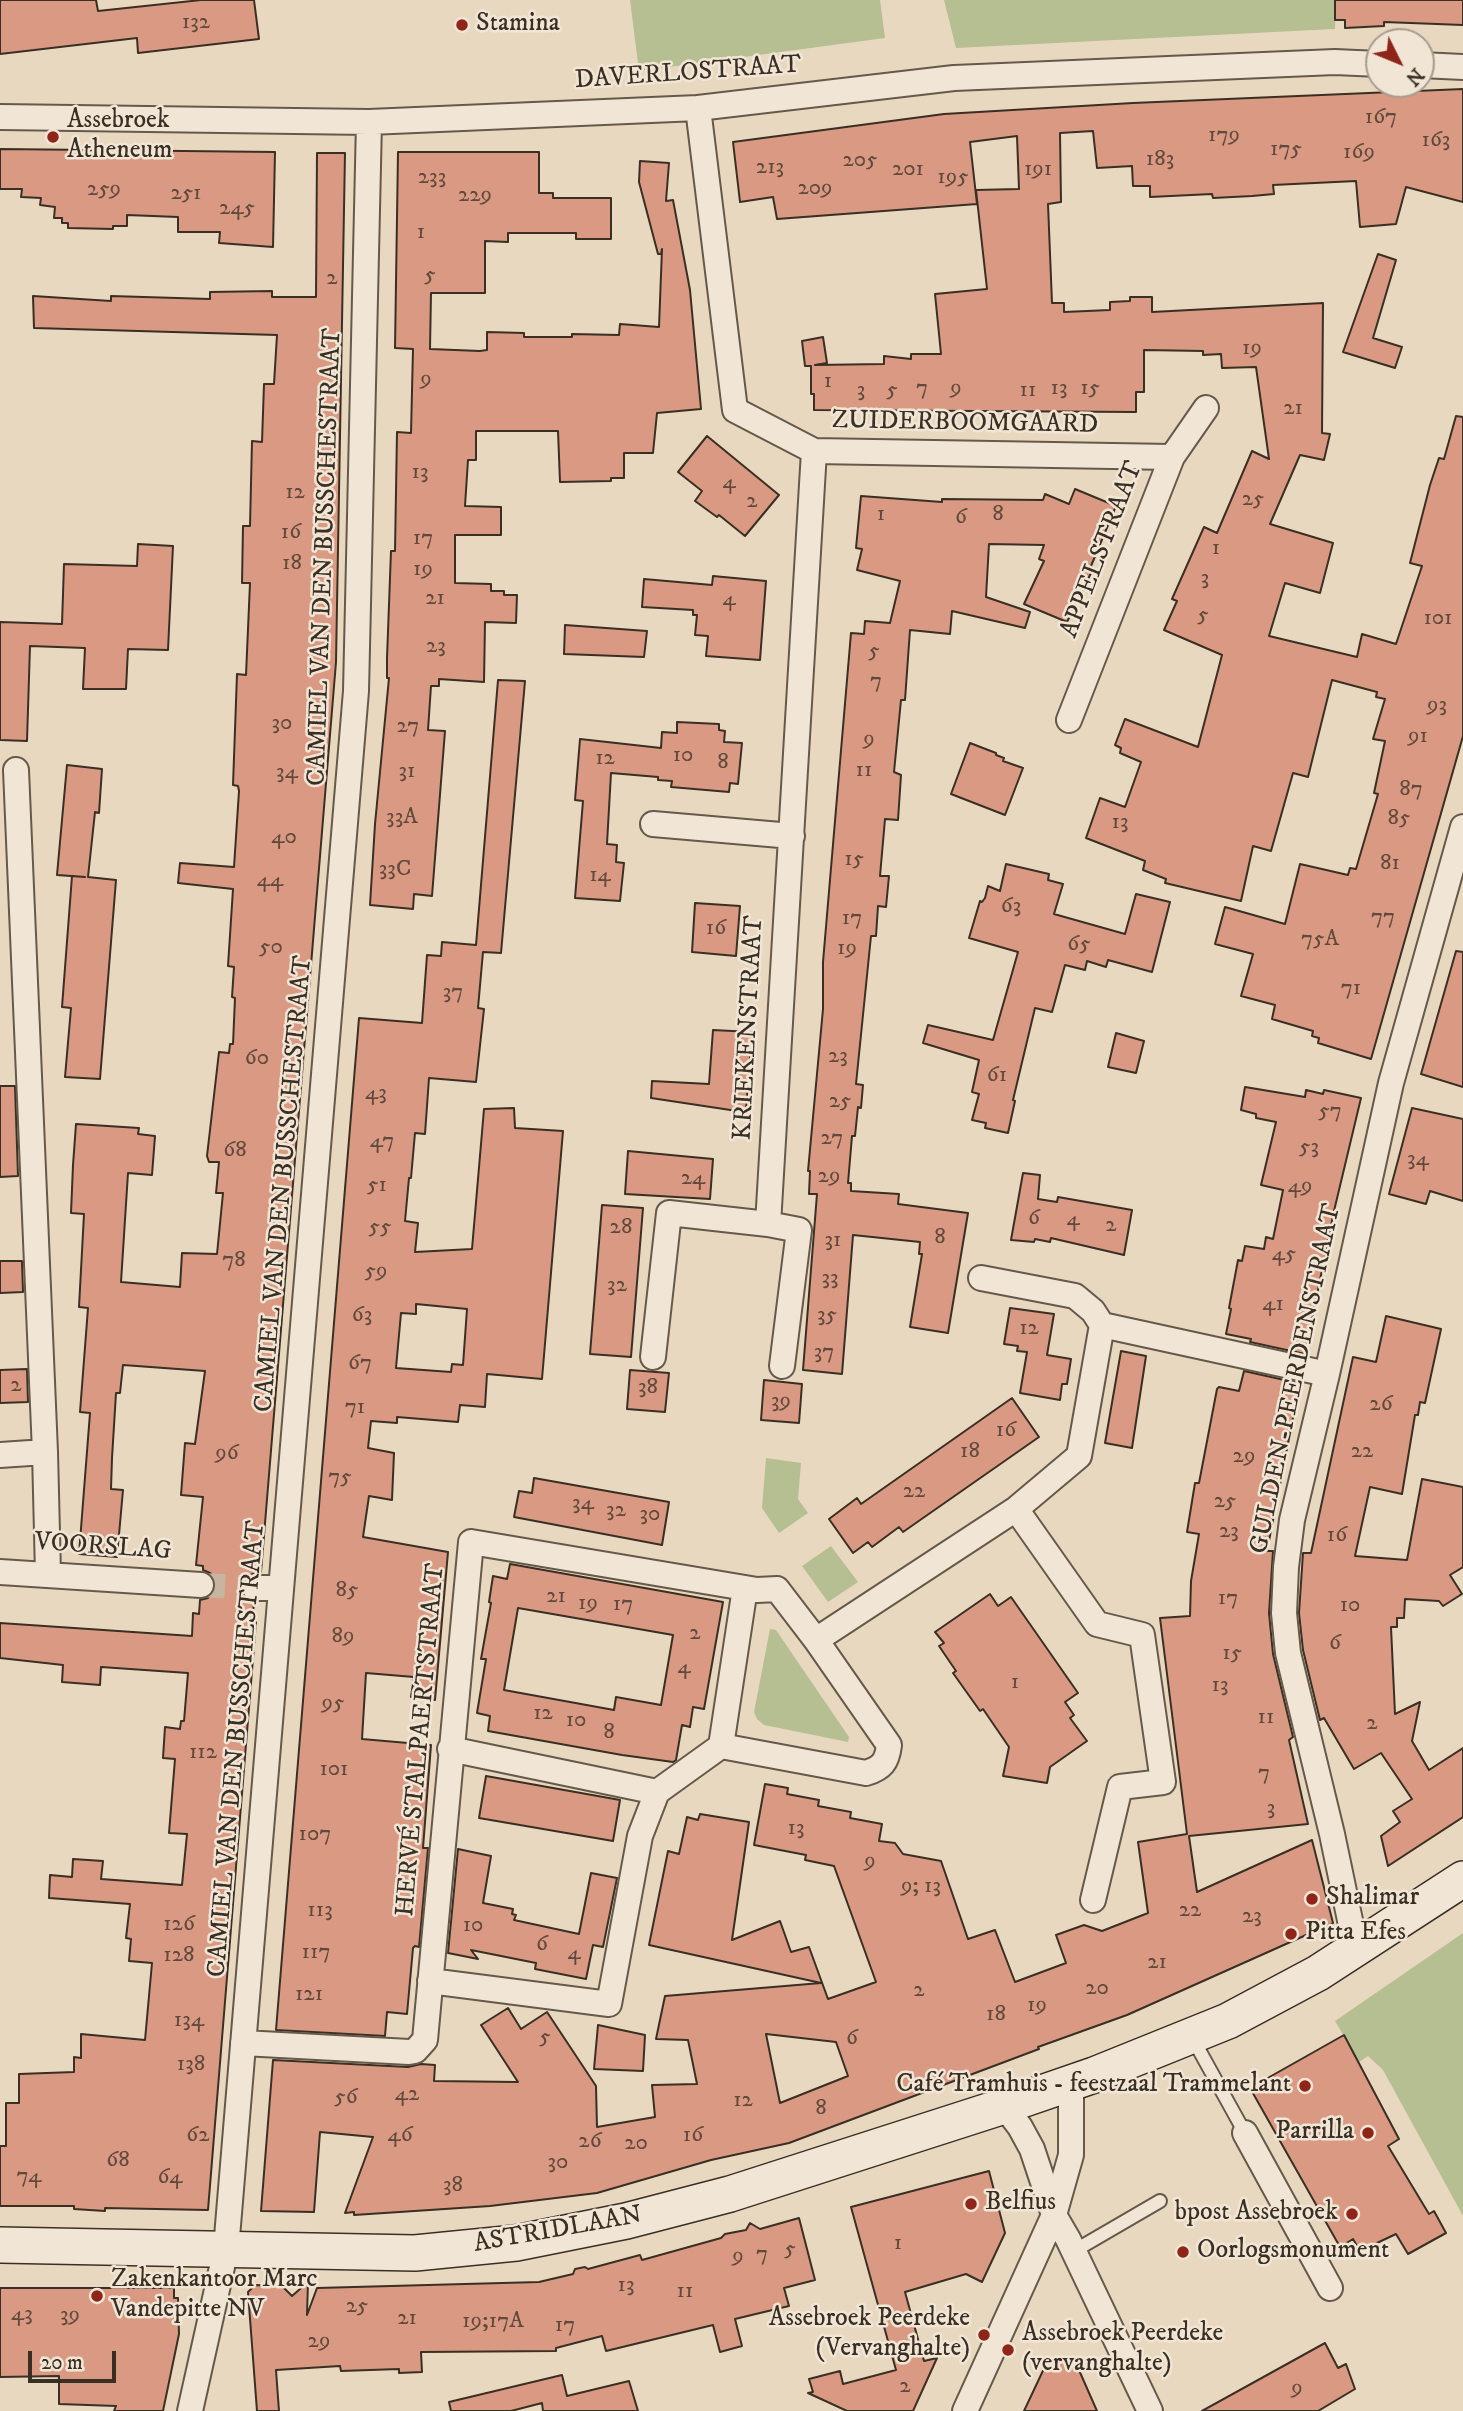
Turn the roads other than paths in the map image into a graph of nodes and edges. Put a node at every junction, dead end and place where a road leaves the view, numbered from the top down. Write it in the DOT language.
graph roads {
  1 [pos="1365,63"];
  2 [pos="1435,66"];
  3 [pos="1463,67"];
  4 [pos="698,108"];
  5 [pos="0,117"];
  6 [pos="369,122"];
  7 [pos="1206,408"];
  8 [pos="814,451"];
  9 [pos="1172,457"];
  10 [pos="1069,720"];
  11 [pos="16,770"];
  12 [pos="653,824"];
  13 [pos="1463,827"];
  14 [pos="792,836"];
  15 [pos="1455,889"];
  16 [pos="768,1224"];
  17 [pos="981,1278"];
  18 [pos="1102,1325"];
  19 [pos="653,1357"];
  20 [pos="782,1366"];
  21 [pos="1327,1374"];
  22 [pos="45,1452"];
  23 [pos="0,1455"];
  24 [pos="1016,1509"];
  25 [pos="0,1572"];
  26 [pos="48,1574"];
  27 [pos="201,1585"];
  28 [pos="255,1588"];
  29 [pos="281,1588"];
  30 [pos="745,1588"];
  31 [pos="816,1640"];
  32 [pos="722,1746"];
  33 [pos="450,1749"];
  34 [pos="657,1792"];
  35 [pos="1463,1879"];
  36 [pos="1093,1900"];
  37 [pos="1356,1949"];
  38 [pos="429,1981"];
  39 [pos="1191,2036"];
  40 [pos="243,2043"];
  41 [pos="1082,2078"];
  42 [pos="1004,2106"];
  43 [pos="1245,2133"];
  44 [pos="1160,2201"];
  45 [pos="1054,2215"];
  46 [pos="0,2245"];
  47 [pos="226,2249"];
  48 [pos="1074,2250"];
  49 [pos="1330,2288"];
  50 [pos="190,2411"];
  51 [pos="965,2411"];
  52 [pos="1150,2411"];
  1 -- 4 [label="street, DAVERLOSTRAAT"];
  2 -- 3 [label="street"];
  4 -- 6 [label="street, DAVERLOSTRAAT"];
  4 -- 8 [label="street, ZUIDERBOOMGAARD"];
  5 -- 6 [label="street, DAVERLOSTRAAT"];
  6 -- 29 [label="street, CAMIEL VAN DEN BUSSCHESTRAAT"];
  7 -- 9 [label="street, APPELSTRAAT"];
  8 -- 9 [label="street, ZUIDERBOOMGAARD"];
  8 -- 14 [label="street, KRIEKENSTRAAT"];
  9 -- 10 [label="street, APPELSTRAAT"];
  11 -- 22 [label="street"];
  12 -- 14 [label="street"];
  13 -- 15 [label="street, GULDEN-PEERDENSTRAAT"];
  14 -- 16 [label="street, KRIEKENSTRAAT"];
  15 -- 21 [label="street, GULDEN-PEERDENSTRAAT"];
  16 -- 19 [label="street"];
  16 -- 20 [label="street"];
  17 -- 18 [label="street"];
  18 -- 21 [label="street"];
  18 -- 24 [label="street"];
  21 -- 37 [label="street, GULDEN-PEERDENSTRAAT"];
  22 -- 23 [label="street"];
  22 -- 26 [label="street"];
  24 -- 31 [label="street"];
  24 -- 36 [label="street"];
  25 -- 26 [label="street, VOORSLAG"];
  26 -- 27 [label="street, VOORSLAG"];
  28 -- 29 [label="street"];
  29 -- 40 [label="street, CAMIEL VAN DEN BUSSCHESTRAAT"];
  30 -- 31 [label="street, HERVÉ STALPAERTSTRAAT"];
  30 -- 32 [label="street"];
  30 -- 33 [label="street, HERVÉ STALPAERTSTRAAT"];
  31 -- 32 [label="street"];
  32 -- 34 [label="street"];
  33 -- 34 [label="street"];
  33 -- 38 [label="street, HERVÉ STALPAERTSTRAAT"];
  34 -- 38 [label="street"];
  35 -- 37 [label="main road, ASTRIDLAAN"];
  37 -- 39 [label="main road, ASTRIDLAAN"];
  38 -- 40 [label="street, HERVÉ STALPAERTSTRAAT"];
  39 -- 41 [label="main road, ASTRIDLAAN"];
  39 -- 43 [label="lane"];
  40 -- 47 [label="street, CAMIEL VAN DEN BUSSCHESTRAAT"];
  41 -- 42 [label="main road, ASTRIDLAAN"];
  41 -- 45 [label="street"];
  42 -- 45 [label="street"];
  42 -- 47 [label="main road, ASTRIDLAAN"];
  43 -- 49 [label="street"];
  44 -- 48 [label="lane"];
  45 -- 48 [label="street"];
  45 -- 51 [label="street"];
  46 -- 47 [label="main road, ASTRIDLAAN"];
  47 -- 50 [label="street, CAMIEL VAN DEN BUSSCHESTRAAT"];
  48 -- 52 [label="street"];
}
